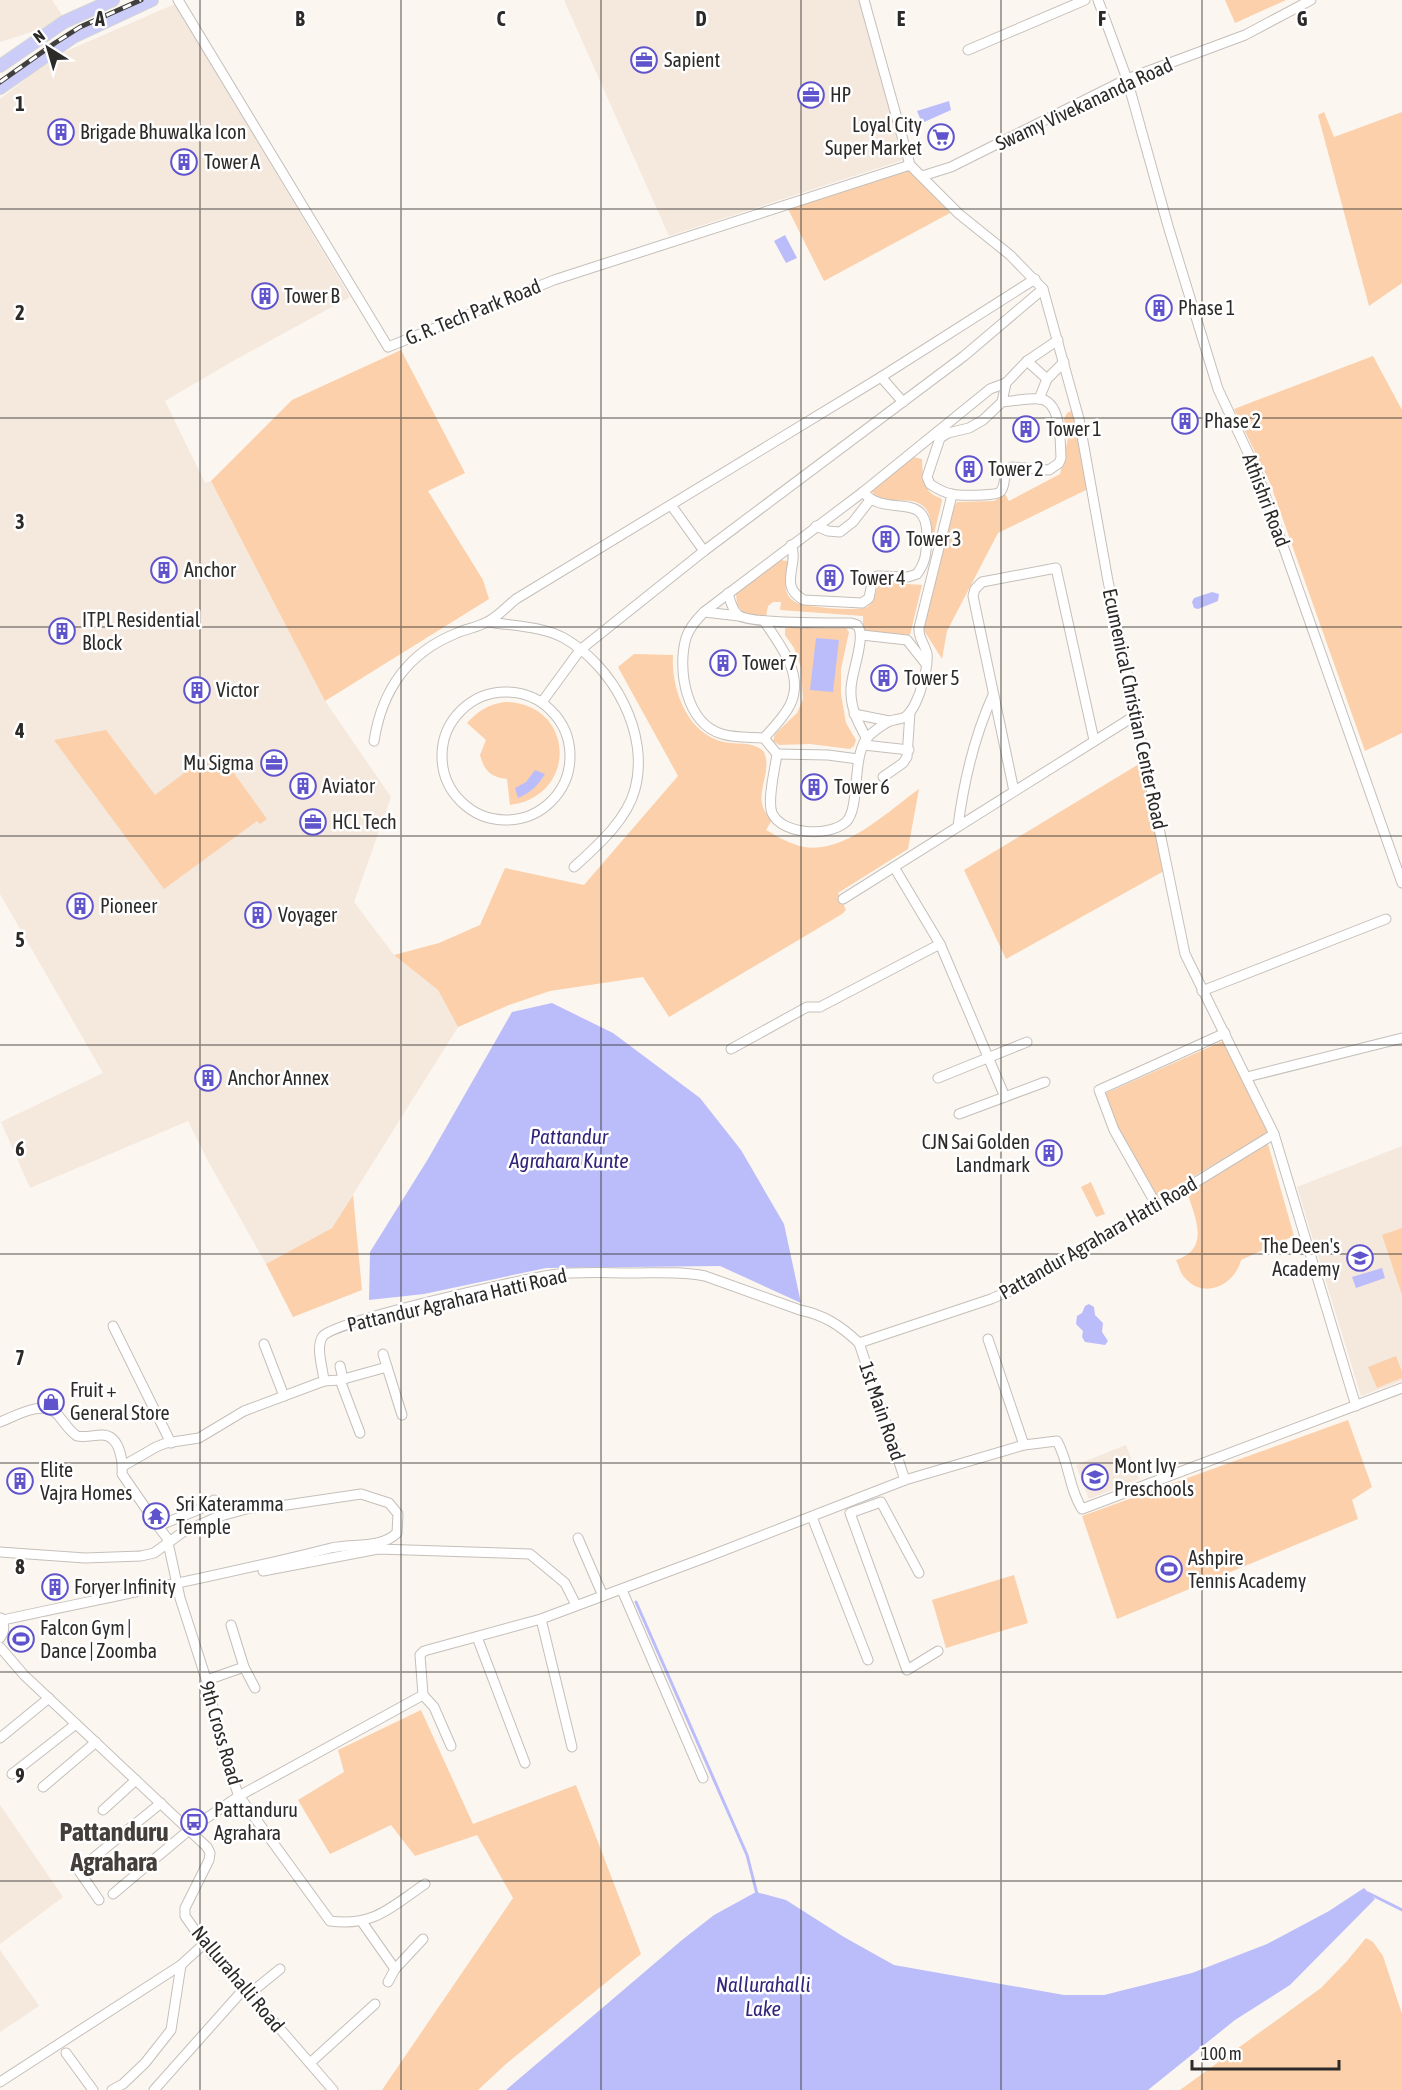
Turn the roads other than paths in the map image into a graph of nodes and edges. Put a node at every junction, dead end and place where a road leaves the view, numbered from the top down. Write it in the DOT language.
graph roads {
  1 [pos="112,0"];
  2 [pos="152,0"];
  3 [pos="178,0"];
  4 [pos="864,0"];
  5 [pos="1085,0"];
  6 [pos="1098,0"];
  7 [pos="1311,0"];
  8 [pos="968,50"];
  9 [pos="0,66"];
  10 [pos="1127,79"];
  11 [pos="0,88"];
  12 [pos="910,165"];
  13 [pos="922,177"];
  14 [pos="1035,279"];
  15 [pos="1043,289"];
  16 [pos="1058,339"];
  17 [pos="1027,361"];
  18 [pos="1064,362"];
  19 [pos="881,377"];
  20 [pos="1047,379"];
  21 [pos="1006,383"];
  22 [pos="1039,399"];
  23 [pos="903,402"];
  24 [pos="1002,402"];
  25 [pos="863,492"];
  26 [pos="952,495"];
  27 [pos="870,500"];
  28 [pos="671,505"];
  29 [pos="816,526"];
  30 [pos="791,545"];
  31 [pos="704,551"];
  32 [pos="917,574"];
  33 [pos="931,578"];
  34 [pos="728,593"];
  35 [pos="705,612"];
  36 [pos="740,616"];
  37 [pos="764,621"];
  38 [pos="489,622"];
  39 [pos="862,635"];
  40 [pos="580,650"];
  41 [pos="926,664"];
  42 [pos="993,695"];
  43 [pos="542,702"];
  44 [pos="910,712"];
  45 [pos="854,714"];
  46 [pos="1136,715"];
  47 [pos="889,721"];
  48 [pos="764,738"];
  49 [pos="1094,740"];
  50 [pos="374,741"];
  51 [pos="866,742"];
  52 [pos="909,750"];
  53 [pos="777,754"];
  54 [pos="858,759"];
  55 [pos="883,777"];
  56 [pos="1014,791"];
  57 [pos="957,826"];
  58 [pos="1399,865"];
  59 [pos="574,867"];
  60 [pos="894,867"];
  61 [pos="1402,881"];
  62 [pos="843,899"];
  63 [pos="1386,920"];
  64 [pos="940,944"];
  65 [pos="1202,991"];
  66 [pos="1225,1033"];
  67 [pos="1402,1038"];
  68 [pos="1027,1042"];
  69 [pos="731,1049"];
  70 [pos="989,1058"];
  71 [pos="1247,1077"];
  72 [pos="938,1078"];
  73 [pos="1045,1082"];
  74 [pos="1005,1097"];
  75 [pos="959,1114"];
  76 [pos="1274,1134"];
  77 [pos="1157,1206"];
  78 [pos="113,1326"];
  79 [pos="988,1339"];
  80 [pos="858,1343"];
  81 [pos="264,1344"];
  82 [pos="383,1354"];
  83 [pos="339,1366"];
  84 [pos="387,1367"];
  85 [pos="342,1379"];
  86 [pos="324,1381"];
  87 [pos="1402,1388"];
  88 [pos="284,1395"];
  89 [pos="1356,1406"];
  90 [pos="402,1414"];
  91 [pos="0,1422"];
  92 [pos="360,1433"];
  93 [pos="171,1443"];
  94 [pos="1024,1445"];
  95 [pos="123,1466"];
  96 [pos="905,1480"];
  97 [pos="862,1497"];
  98 [pos="214,1500"];
  99 [pos="866,1508"];
  100 [pos="812,1517"];
  101 [pos="158,1526"];
  102 [pos="578,1538"];
  103 [pos="169,1543"];
  104 [pos="0,1552"];
  105 [pos="263,1571"];
  106 [pos="919,1573"];
  107 [pos="177,1583"];
  108 [pos="622,1590"];
  109 [pos="603,1596"];
  110 [pos="576,1605"];
  111 [pos="1,1618"];
  112 [pos="541,1619"];
  113 [pos="231,1625"];
  114 [pos="477,1637"];
  115 [pos="0,1638"];
  116 [pos="0,1647"];
  117 [pos="938,1651"];
  118 [pos="868,1660"];
  119 [pos="244,1666"];
  120 [pos="207,1680"];
  121 [pos="255,1688"];
  122 [pos="423,1695"];
  123 [pos="49,1698"];
  124 [pos="76,1724"];
  125 [pos="0,1738"];
  126 [pos="96,1742"];
  127 [pos="451,1746"];
  128 [pos="573,1747"];
  129 [pos="525,1763"];
  130 [pos="12,1774"];
  131 [pos="703,1778"];
  132 [pos="136,1780"];
  133 [pos="43,1787"];
  134 [pos="239,1796"];
  135 [pos="160,1803"];
  136 [pos="103,1810"];
  137 [pos="189,1830"];
  138 [pos="425,1884"];
  139 [pos="113,1894"];
  140 [pos="99,1900"];
  141 [pos="362,1922"];
  142 [pos="423,1939"];
  143 [pos="205,1943"];
  144 [pos="181,1965"];
  145 [pos="280,1969"];
  146 [pos="395,1969"];
  147 [pos="388,1982"];
  148 [pos="246,1992"];
  149 [pos="375,2004"];
  150 [pos="66,2053"];
  151 [pos="310,2063"];
  152 [pos="0,2082"];
  153 [pos="93,2090"];
  154 [pos="112,2090"];
  155 [pos="153,2090"];
  156 [pos="333,2090"];
  1 -- 9 [label="main road"];
  2 -- 11 [label="main road"];
  3 -- 12 [label="street, G. R. Tech Park Road"];
  4 -- 12 [label="street, Ecumenical Christian Center Road"];
  5 -- 8 [label="street"];
  6 -- 10 [label="street, Athishri Road"];
  7 -- 10 [label="street, Swamy Vivekananda Road"];
  10 -- 13 [label="street, Swamy Vivekananda Road"];
  10 -- 58 [label="street, Athishri Road"];
  12 -- 13 [label="street, Ecumenical Christian Center Road"];
  13 -- 14 [label="street, Ecumenical Christian Center Road"];
  14 -- 15 [label="street, Ecumenical Christian Center Road"];
  14 -- 19 [label="street"];
  15 -- 16 [label="street, Ecumenical Christian Center Road"];
  15 -- 23 [label="street"];
  16 -- 17 [label="street"];
  16 -- 18 [label="street, Ecumenical Christian Center Road"];
  17 -- 20 [label="street"];
  17 -- 21 [label="street"];
  18 -- 20 [label="street"];
  18 -- 46 [label="street, Ecumenical Christian Center Road"];
  19 -- 23 [label="street"];
  19 -- 28 [label="street"];
  20 -- 22 [label="street"];
  21 -- 24 [label="street"];
  21 -- 25 [label="street"];
  22 -- 24 [label="street"];
  22 -- 26 [label="street"];
  23 -- 31 [label="street"];
  24 -- 26 [label="street"];
  25 -- 27 [label="street"];
  25 -- 29 [label="street"];
  26 -- 33 [label="street"];
  27 -- 29 [label="street"];
  27 -- 32 [label="street"];
  28 -- 31 [label="street"];
  28 -- 38 [label="street"];
  29 -- 30 [label="street"];
  30 -- 32 [label="street"];
  30 -- 34 [label="street"];
  31 -- 40 [label="street"];
  32 -- 33 [label="street"];
  33 -- 41 [label="street"];
  34 -- 35 [label="street"];
  34 -- 36 [label="street"];
  35 -- 36 [label="street"];
  35 -- 48 [label="street"];
  36 -- 37 [label="street"];
  37 -- 39 [label="street"];
  37 -- 48 [label="street"];
  38 -- 40 [label="street"];
  38 -- 50 [label="street"];
  39 -- 41 [label="street"];
  39 -- 45 [label="street"];
  40 -- 43 [label="street"];
  40 -- 59 [label="street"];
  41 -- 44 [label="street"];
  42 -- 49 [label="street"];
  42 -- 56 [label="street"];
  42 -- 57 [label="street"];
  43 -- 43 [label="street"];
  44 -- 47 [label="street"];
  44 -- 52 [label="street"];
  45 -- 47 [label="street"];
  45 -- 51 [label="street"];
  46 -- 49 [label="street"];
  46 -- 65 [label="street, Ecumenical Christian Center Road"];
  47 -- 51 [label="street"];
  48 -- 53 [label="street"];
  49 -- 56 [label="street"];
  51 -- 52 [label="street"];
  51 -- 54 [label="street"];
  52 -- 55 [label="street"];
  53 -- 54 [label="street"];
  53 -- 54 [label="street"];
  56 -- 57 [label="street"];
  57 -- 60 [label="street"];
  58 -- 61 [label="street, Athishri Road"];
  60 -- 62 [label="street"];
  60 -- 64 [label="street"];
  63 -- 65 [label="street"];
  64 -- 69 [label="street"];
  64 -- 70 [label="street"];
  65 -- 66 [label="street, Ecumenical Christian Center Road"];
  66 -- 71 [label="street, Ecumenical Christian Center Road"];
  66 -- 77 [label="street"];
  67 -- 71 [label="street"];
  68 -- 70 [label="street"];
  70 -- 72 [label="street"];
  70 -- 74 [label="street"];
  71 -- 76 [label="street, Ecumenical Christian Center Road"];
  73 -- 74 [label="street"];
  74 -- 75 [label="street"];
  76 -- 77 [label="street, Pattandur Agrahara Hatti Road"];
  76 -- 89 [label="street, Ecumenical Christian Center Road"];
  77 -- 80 [label="street, Pattandur Agrahara Hatti Road"];
  78 -- 93 [label="street"];
  79 -- 94 [label="street"];
  80 -- 86 [label="street, Pattandur Agrahara Hatti Road"];
  80 -- 96 [label="street, 1st Main Road"];
  81 -- 88 [label="street"];
  82 -- 84 [label="street"];
  83 -- 85 [label="street"];
  84 -- 85 [label="street"];
  84 -- 90 [label="street"];
  85 -- 86 [label="street"];
  85 -- 92 [label="street"];
  86 -- 88 [label="street"];
  87 -- 89 [label="street"];
  88 -- 93 [label="street"];
  89 -- 94 [label="street"];
  91 -- 95 [label="street"];
  93 -- 95 [label="street"];
  94 -- 96 [label="street"];
  95 -- 101 [label="street, 9th Cross Road"];
  96 -- 97 [label="street"];
  97 -- 99 [label="street"];
  97 -- 100 [label="street"];
  98 -- 101 [label="street"];
  99 -- 106 [label="street"];
  99 -- 117 [label="street"];
  100 -- 108 [label="street"];
  100 -- 118 [label="street"];
  101 -- 103 [label="street, 9th Cross Road"];
  102 -- 109 [label="street"];
  103 -- 104 [label="street"];
  103 -- 107 [label="street, 9th Cross Road"];
  103 -- 107 [label="street"];
  105 -- 110 [label="street"];
  107 -- 111 [label="street"];
  107 -- 120 [label="street, 9th Cross Road"];
  108 -- 109 [label="street"];
  108 -- 131 [label="street"];
  109 -- 110 [label="street"];
  110 -- 112 [label="street"];
  111 -- 115 [label="street"];
  112 -- 114 [label="street"];
  112 -- 128 [label="street"];
  113 -- 119 [label="street"];
  114 -- 122 [label="street"];
  114 -- 129 [label="street"];
  116 -- 123 [label="street"];
  119 -- 120 [label="street"];
  119 -- 121 [label="street"];
  120 -- 134 [label="street, 9th Cross Road"];
  122 -- 127 [label="street"];
  122 -- 134 [label="street"];
  123 -- 124 [label="street"];
  123 -- 125 [label="street"];
  124 -- 126 [label="street"];
  124 -- 130 [label="street"];
  126 -- 132 [label="street"];
  126 -- 133 [label="street"];
  132 -- 135 [label="street"];
  132 -- 136 [label="street"];
  134 -- 137 [label="street"];
  134 -- 141 [label="street, 9th Cross Road"];
  135 -- 137 [label="street"];
  135 -- 140 [label="street"];
  137 -- 139 [label="street"];
  137 -- 143 [label="street, Nallurahalli Road"];
  138 -- 141 [label="street, 9th Cross Road"];
  141 -- 146 [label="street"];
  142 -- 146 [label="street"];
  143 -- 144 [label="street"];
  143 -- 148 [label="street, Nallurahalli Road"];
  144 -- 152 [label="street"];
  144 -- 154 [label="street"];
  145 -- 148 [label="street"];
  146 -- 147 [label="street"];
  148 -- 151 [label="street, Nallurahalli Road"];
  148 -- 155 [label="street"];
  149 -- 151 [label="street"];
  150 -- 153 [label="street"];
  151 -- 156 [label="street, Nallurahalli Road"];
}
